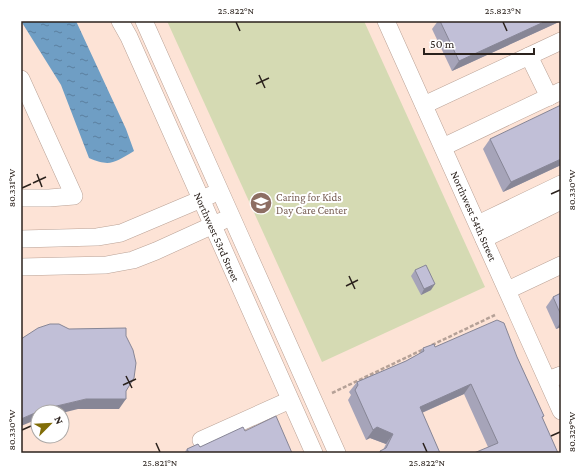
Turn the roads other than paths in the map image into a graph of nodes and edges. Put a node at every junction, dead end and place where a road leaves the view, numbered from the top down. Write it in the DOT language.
graph roads {
  1 [pos="120,21"];
  2 [pos="144,21"];
  3 [pos="386,21"];
  4 [pos="561,41"];
  5 [pos="529,56"];
  6 [pos="21,79"];
  7 [pos="555,94"];
  8 [pos="424,105"];
  9 [pos="443,147"];
  10 [pos="561,184"];
  11 [pos="220,191"];
  12 [pos="21,198"];
  13 [pos="201,200"];
  14 [pos="561,201"];
  15 [pos="232,217"];
  16 [pos="212,226"];
  17 [pos="481,231"];
  18 [pos="21,239"];
  19 [pos="53,239"];
  20 [pos="561,265"];
  21 [pos="54,266"];
  22 [pos="21,267"];
  23 [pos="508,290"];
  24 [pos="554,378"];
  25 [pos="290,400"];
  26 [pos="561,411"];
  27 [pos="201,440"];
  28 [pos="314,453"];
  29 [pos="337,453"];
  1 -- 13 [label="street, Northwest 53rd Street"];
  2 -- 11 [label="street, Northwest 53rd Street"];
  3 -- 8 [label="street, Northwest 54th Street"];
  4 -- 5 [label="street"];
  5 -- 7 [label="street"];
  5 -- 8 [label="street"];
  6 -- 12 [label="street"];
  7 -- 9 [label="street"];
  8 -- 9 [label="street, Northwest 54th Street"];
  9 -- 17 [label="street, Northwest 54th Street"];
  10 -- 17 [label="street"];
  11 -- 13 [label="street"];
  11 -- 15 [label="street, Northwest 53rd Street"];
  13 -- 16 [label="street, Northwest 53rd Street"];
  13 -- 19 [label="street"];
  14 -- 17 [label="street"];
  15 -- 16 [label="street"];
  15 -- 29 [label="street, Northwest 53rd Street"];
  16 -- 21 [label="street"];
  16 -- 25 [label="street, Northwest 53rd Street"];
  17 -- 23 [label="street, Northwest 54th Street"];
  18 -- 19 [label="street"];
  19 -- 21 [label="street"];
  20 -- 23 [label="street"];
  21 -- 22 [label="street"];
  23 -- 24 [label="street, Northwest 54th Street"];
  24 -- 26 [label="street, Northwest 54th Street"];
  25 -- 27 [label="street"];
  25 -- 28 [label="street, Northwest 53rd Street"];
}
